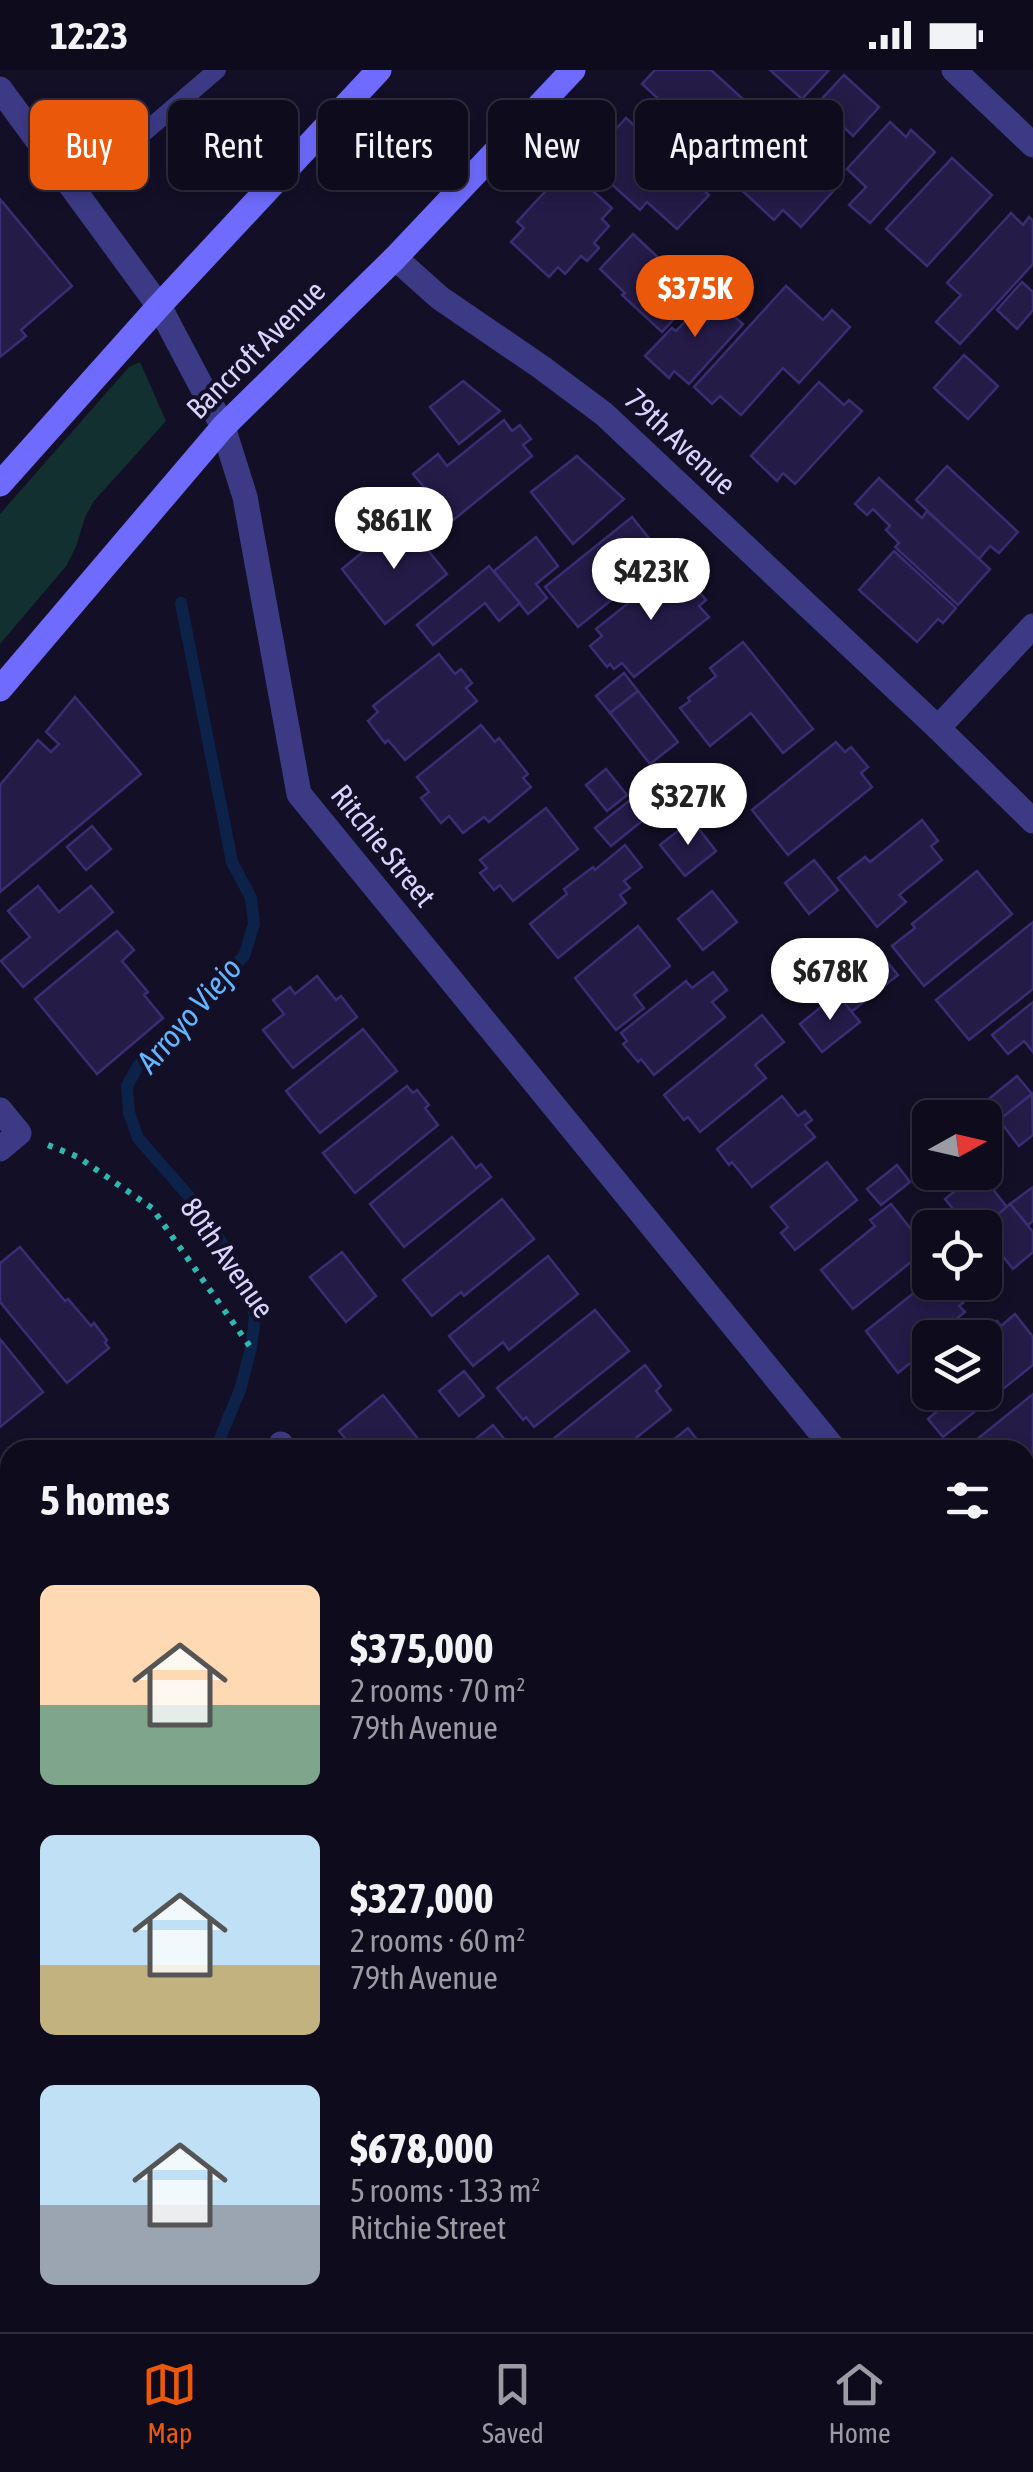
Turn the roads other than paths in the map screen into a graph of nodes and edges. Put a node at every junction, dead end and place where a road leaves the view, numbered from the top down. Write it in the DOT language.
graph roads {
  1 [pos="217,70"];
  2 [pos="379,70"];
  3 [pos="573,70"];
  4 [pos="954,70"];
  5 [pos="0,89"];
  6 [pos="1033,144"];
  7 [pos="76,192"];
  8 [pos="395,258"];
  9 [pos="159,306"];
  10 [pos="222,427"];
  11 [pos="0,484"];
  12 [pos="1033,626"];
  13 [pos="0,688"];
  14 [pos="938,728"];
  15 [pos="1033,822"];
  16 [pos="0,1110"];
  17 [pos="9,1141"];
  18 [pos="828,1440"];
  1 -- 7 [label="lane"];
  2 -- 9 [label="main road"];
  3 -- 8 [label="main road, Bancroft Avenue"];
  4 -- 6 [label="street"];
  5 -- 7 [label="street, Ritchie Street"];
  7 -- 9 [label="street, Ritchie Street"];
  8 -- 10 [label="main road, Bancroft Avenue"];
  8 -- 14 [label="street, 79th Avenue"];
  9 -- 10 [label="street, Ritchie Street"];
  9 -- 11 [label="main road"];
  10 -- 13 [label="main road, Bancroft Avenue"];
  10 -- 18 [label="street, Ritchie Street"];
  12 -- 14 [label="street"];
  14 -- 15 [label="street, 79th Avenue"];
  16 -- 17 [label="street"];
}
